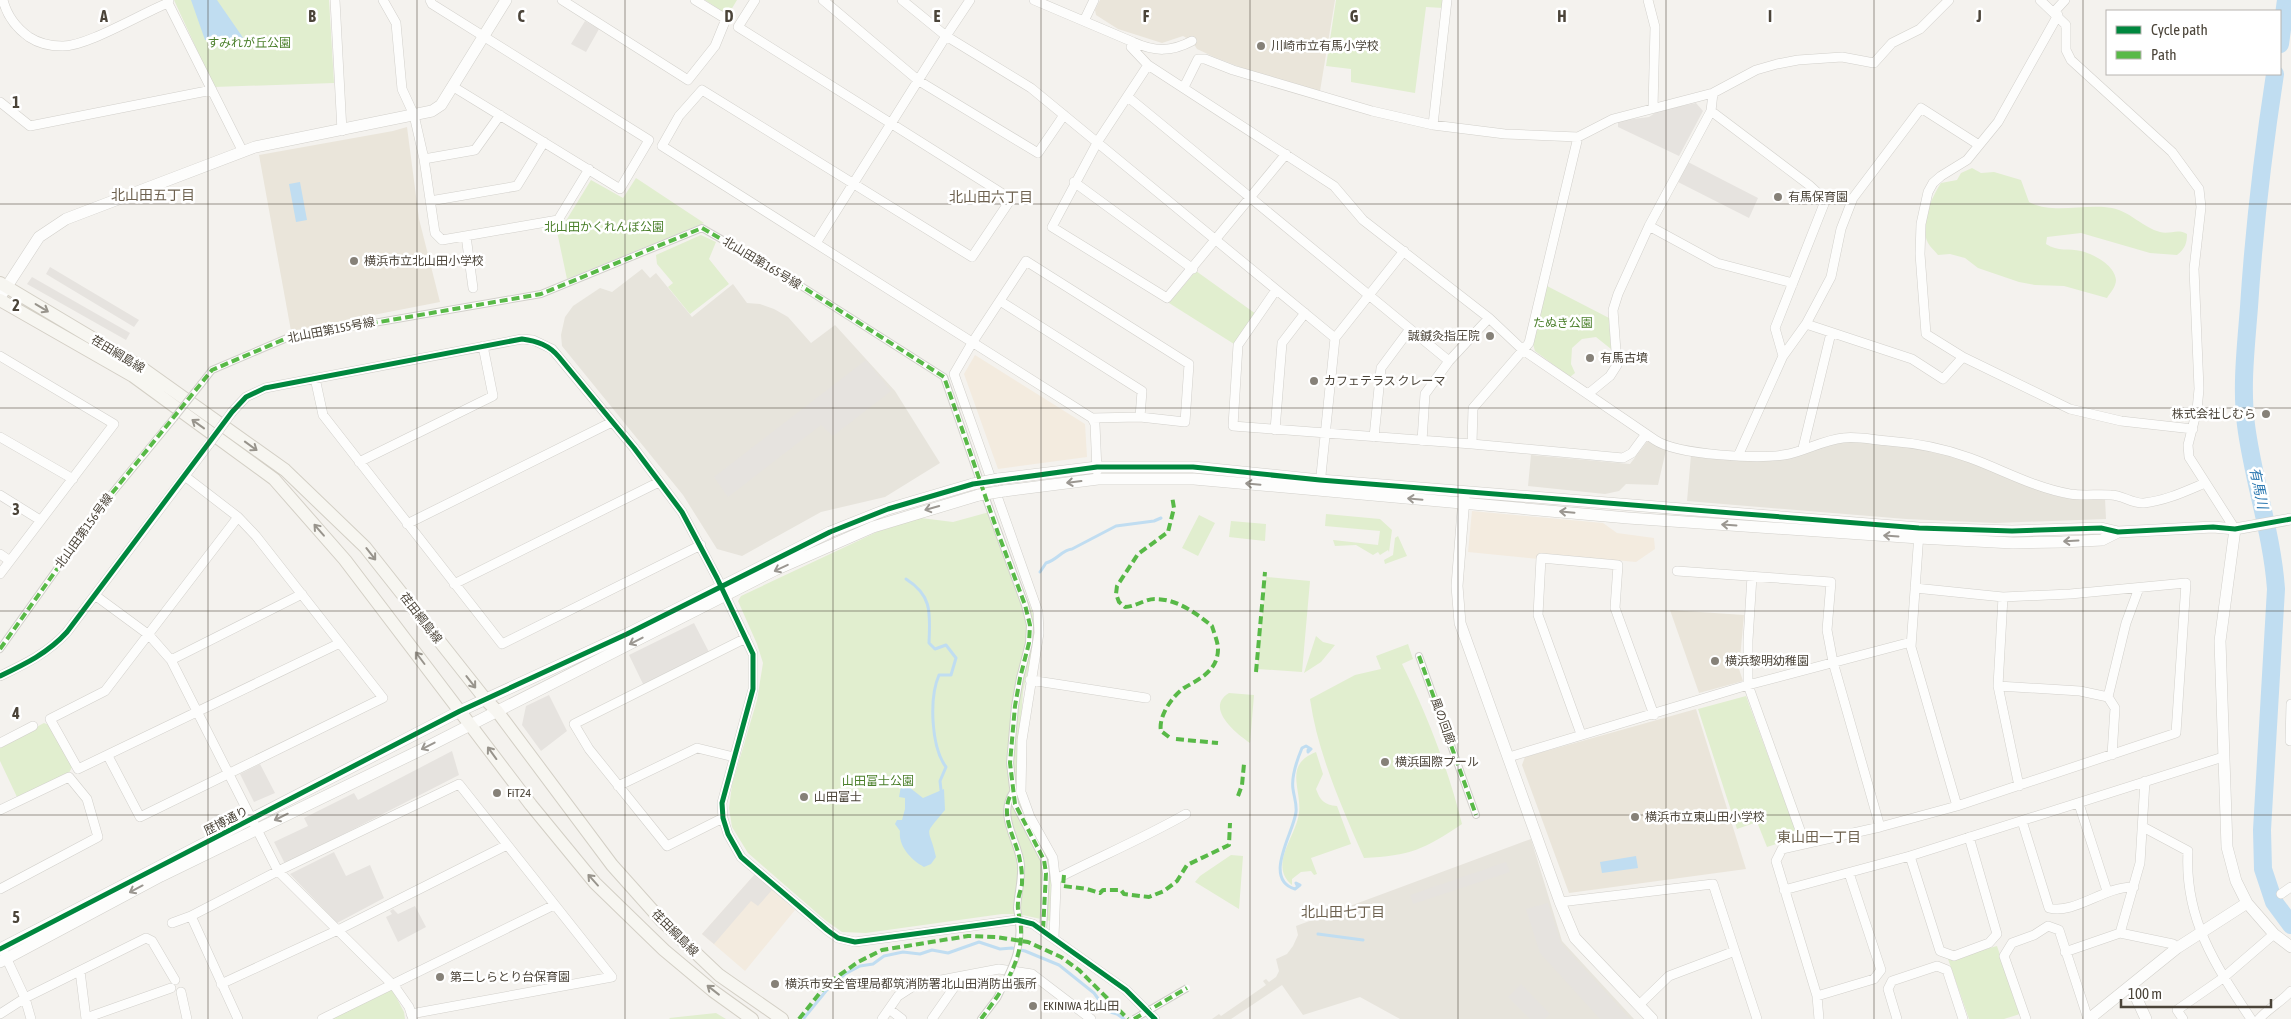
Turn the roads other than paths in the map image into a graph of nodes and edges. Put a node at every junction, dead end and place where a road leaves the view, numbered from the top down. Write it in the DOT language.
graph roads {
  1 [pos="3,0"];
  2 [pos="335,0"];
  3 [pos="383,0"];
  4 [pos="430,0"];
  5 [pos="506,0"];
  6 [pos="562,0"];
  7 [pos="695,0"];
  8 [pos="755,0"];
  9 [pos="824,0"];
  10 [pos="902,0"];
  11 [pos="970,0"];
  12 [pos="1034,0"];
  13 [pos="1094,0"];
  14 [pos="1447,0"];
  15 [pos="1648,0"];
  16 [pos="1949,0"];
  17 [pos="2040,0"];
  18 [pos="2065,0"];
  19 [pos="169,2"];
  20 [pos="2056,14"];
  21 [pos="3,15"];
  22 [pos="1084,21"];
  23 [pos="483,36"];
  24 [pos="946,36"];
  25 [pos="1192,41"];
  26 [pos="1133,42"];
  27 [pos="1148,65"];
  28 [pos="919,81"];
  29 [pos="452,86"];
  30 [pos="1184,87"];
  31 [pos="212,90"];
  32 [pos="1713,93"];
  33 [pos="1128,96"];
  34 [pos="0,102"];
  35 [pos="1654,108"];
  36 [pos="1711,112"];
  37 [pos="414,115"];
  38 [pos="500,115"];
  39 [pos="1064,115"];
  40 [pos="892,124"];
  41 [pos="1433,125"];
  42 [pos="342,131"];
  43 [pos="1578,137"];
  44 [pos="544,142"];
  45 [pos="1098,142"];
  46 [pos="1979,145"];
  47 [pos="243,152"];
  48 [pos="1286,154"];
  49 [pos="424,159"];
  50 [pos="589,169"];
  51 [pos="1074,182"];
  52 [pos="854,184"];
  53 [pos="1250,198"];
  54 [pos="430,201"];
  55 [pos="1648,226"];
  56 [pos="466,236"];
  57 [pos="1216,240"];
  58 [pos="816,243"];
  59 [pos="1404,251"];
  60 [pos="1193,268"];
  61 [pos="1793,283"];
  62 [pos="473,288"];
  63 [pos="1276,290"];
  64 [pos="2,292"];
  65 [pos="1367,294"];
  66 [pos="1000,301"];
  67 [pos="444,309"];
  68 [pos="1305,314"];
  69 [pos="1489,318"];
  70 [pos="1806,324"];
  71 [pos="1410,329"];
  72 [pos="1830,333"];
  73 [pos="1335,338"];
  74 [pos="972,343"];
  75 [pos="483,346"];
  76 [pos="1523,350"];
  77 [pos="0,356"];
  78 [pos="1783,356"];
  79 [pos="1963,357"];
  80 [pos="1450,361"];
  81 [pos="315,378"];
  82 [pos="1588,394"];
  83 [pos="1140,417"];
  84 [pos="174,418"];
  85 [pos="1092,418"];
  86 [pos="612,422"];
  87 [pos="2193,429"];
  88 [pos="1275,430"];
  89 [pos="1325,434"];
  90 [pos="1646,434"];
  91 [pos="0,437"];
  92 [pos="1374,437"];
  93 [pos="1422,440"];
  94 [pos="1472,444"];
  95 [pos="1803,448"];
  96 [pos="1738,456"];
  97 [pos="359,462"];
  98 [pos="1097,473"];
  99 [pos="186,477"];
  100 [pos="73,479"];
  101 [pos="659,482"];
  102 [pos="2205,483"];
  103 [pos="1320,485"];
  104 [pos="0,495"];
  105 [pos="982,496"];
  106 [pos="1464,497"];
  107 [pos="238,517"];
  108 [pos="2291,519"];
  109 [pos="40,520"];
  110 [pos="407,524"];
  111 [pos="2235,529"];
  112 [pos="1919,533"];
  113 [pos="700,545"];
  114 [pos="0,554"];
  115 [pos="10,560"];
  116 [pos="1677,571"];
  117 [pos="0,574"];
  118 [pos="1752,576"];
  119 [pos="454,584"];
  120 [pos="1915,588"];
  121 [pos="2138,588"];
  122 [pos="723,591"];
  123 [pos="302,594"];
  124 [pos="96,596"];
  125 [pos="2003,597"];
  126 [pos="148,635"];
  127 [pos="746,638"];
  128 [pos="1911,642"];
  129 [pos="340,643"];
  130 [pos="0,649"];
  131 [pos="1419,656"];
  132 [pos="171,660"];
  133 [pos="1833,662"];
  134 [pos="0,676"];
  135 [pos="1030,680"];
  136 [pos="1748,685"];
  137 [pos="1998,686"];
  138 [pos="2108,697"];
  139 [pos="1146,698"];
  140 [pos="486,700"];
  141 [pos="2291,704"];
  142 [pos="497,710"];
  143 [pos="198,711"];
  144 [pos="460,711"];
  145 [pos="1654,714"];
  146 [pos="471,723"];
  147 [pos="33,726"];
  148 [pos="1581,734"];
  149 [pos="2290,741"];
  150 [pos="0,742"];
  151 [pos="2112,755"];
  152 [pos="108,756"];
  153 [pos="734,757"];
  154 [pos="1509,757"];
  155 [pos="2223,757"];
  156 [pos="229,773"];
  157 [pos="2145,781"];
  158 [pos="618,786"];
  159 [pos="2019,786"];
  160 [pos="1012,792"];
  161 [pos="2079,804"];
  162 [pos="1956,806"];
  163 [pos="0,810"];
  164 [pos="1186,814"];
  165 [pos="1476,815"];
  166 [pos="723,818"];
  167 [pos="2022,821"];
  168 [pos="255,823"];
  169 [pos="2143,827"];
  170 [pos="1880,828"];
  171 [pos="1969,837"];
  172 [pos="1804,844"];
  173 [pos="507,845"];
  174 [pos="1910,856"];
  175 [pos="278,871"];
  176 [pos="1850,873"];
  177 [pos="1056,879"];
  178 [pos="2134,887"];
  179 [pos="2291,888"];
  180 [pos="0,889"];
  181 [pos="1784,890"];
  182 [pos="2107,892"];
  183 [pos="2281,894"];
  184 [pos="1560,902"];
  185 [pos="2247,903"];
  186 [pos="554,905"];
  187 [pos="191,916"];
  188 [pos="172,923"];
  189 [pos="338,930"];
  190 [pos="1043,931"];
  191 [pos="2120,933"];
  192 [pos="2201,934"];
  193 [pos="2274,934"];
  194 [pos="1054,938"];
  195 [pos="2291,947"];
  196 [pos="2177,948"];
  197 [pos="1735,952"];
  198 [pos="2066,952"];
  199 [pos="2,953"];
  200 [pos="80,971"];
  201 [pos="962,976"];
  202 [pos="2223,978"];
  203 [pos="221,984"];
  204 [pos="393,985"];
  205 [pos="2131,986"];
  206 [pos="1186,988"];
  207 [pos="181,992"];
  208 [pos="2291,992"];
  209 [pos="1817,996"];
  210 [pos="25,998"];
  211 [pos="1639,1004"];
  212 [pos="889,1009"];
  213 [pos="0,1014"];
  214 [pos="412,1016"];
  215 [pos="86,1018"];
  216 [pos="31,1019"];
  217 [pos="188,1019"];
  218 [pos="238,1019"];
  219 [pos="322,1019"];
  220 [pos="752,1019"];
  221 [pos="782,1019"];
  222 [pos="882,1019"];
  223 [pos="902,1019"];
  224 [pos="932,1019"];
  225 [pos="981,1019"];
  226 [pos="1091,1019"];
  227 [pos="1134,1019"];
  228 [pos="1155,1019"];
  229 [pos="1652,1019"];
  230 [pos="1757,1019"];
  231 [pos="1819,1019"];
  232 [pos="1897,1019"];
  233 [pos="1963,1019"];
  234 [pos="2026,1019"];
  235 [pos="2089,1019"];
  236 [pos="2146,1019"];
  237 [pos="2182,1019"];
  238 [pos="2251,1019"];
  239 [pos="2259,1019"];
  1 -- 21 [label="street"];
  2 -- 42 [label="street"];
  3 -- 37 [label="street"];
  4 -- 23 [label="street"];
  5 -- 23 [label="street"];
  6 -- 7 [label="street"];
  8 -- 40 [label="street"];
  9 -- 28 [label="street"];
  10 -- 24 [label="street"];
  11 -- 24 [label="street"];
  12 -- 22 [label="street"];
  13 -- 22 [label="street"];
  14 -- 41 [label="street"];
  15 -- 35 [label="street"];
  16 -- 32 [label="street"];
  17 -- 20 [label="street"];
  18 -- 20 [label="street"];
  19 -- 21 [label="street"];
  19 -- 31 [label="street"];
  20 -- 46 [label="street"];
  20 -- 87 [label="street"];
  22 -- 26 [label="street"];
  23 -- 29 [label="street"];
  23 -- 50 [label="street"];
  24 -- 28 [label="street"];
  24 -- 39 [label="street"];
  25 -- 26 [label="street"];
  26 -- 27 [label="street"];
  27 -- 30 [label="street"];
  27 -- 33 [label="street"];
  28 -- 39 [label="street"];
  28 -- 40 [label="street"];
  29 -- 37 [label="street"];
  29 -- 38 [label="street"];
  30 -- 41 [label="street"];
  30 -- 48 [label="street"];
  31 -- 34 [label="street"];
  31 -- 47 [label="street"];
  32 -- 35 [label="street"];
  32 -- 36 [label="street"];
  33 -- 45 [label="street"];
  33 -- 53 [label="street"];
  35 -- 43 [label="street"];
  36 -- 55 [label="street"];
  36 -- 61 [label="street"];
  37 -- 42 [label="street"];
  37 -- 49 [label="street"];
  38 -- 44 [label="street"];
  38 -- 49 [label="street"];
  39 -- 45 [label="street"];
  40 -- 52 [label="street"];
  40 -- 52 [label="street"];
  41 -- 43 [label="street"];
  42 -- 47 [label="street"];
  43 -- 76 [label="street"];
  44 -- 50 [label="street"];
  44 -- 54 [label="street"];
  45 -- 51 [label="street"];
  45 -- 57 [label="street"];
  46 -- 70 [label="street"];
  46 -- 79 [label="street"];
  47 -- 64 [label="street"];
  48 -- 53 [label="street"];
  48 -- 59 [label="street"];
  49 -- 54 [label="street"];
  50 -- 56 [label="street"];
  51 -- 60 [label="street"];
  51 -- 60 [label="street"];
  52 -- 58 [label="street"];
  52 -- 58 [label="street"];
  53 -- 57 [label="street"];
  53 -- 65 [label="street"];
  54 -- 56 [label="street"];
  55 -- 61 [label="street"];
  55 -- 82 [label="street"];
  56 -- 62 [label="street"];
  57 -- 60 [label="street"];
  57 -- 63 [label="street"];
  58 -- 74 [label="street"];
  59 -- 65 [label="street"];
  59 -- 69 [label="street"];
  61 -- 78 [label="street"];
  63 -- 68 [label="street"];
  63 -- 88 [label="street"];
  64 -- 140 [label="main road, 荏田綱島線, one-way"];
  144 -- 64 [label="main road, 荏田綱島線, one-way"];
  65 -- 71 [label="street"];
  65 -- 73 [label="street"];
  66 -- 74 [label="street"];
  66 -- 83 [label="street"];
  66 -- 83 [label="street"];
  67 -- 84 [label="street, 北山田第155号線, bridge"];
  67 -- 105 [label="street, 北山田第165号線"];
  68 -- 73 [label="street"];
  68 -- 88 [label="street"];
  69 -- 76 [label="street"];
  69 -- 80 [label="street"];
  70 -- 72 [label="street"];
  70 -- 78 [label="street"];
  71 -- 80 [label="street"];
  71 -- 92 [label="street"];
  72 -- 79 [label="street"];
  72 -- 95 [label="street"];
  73 -- 89 [label="street"];
  74 -- 85 [label="street"];
  74 -- 135 [label="street"];
  75 -- 81 [label="street"];
  75 -- 86 [label="street"];
  75 -- 97 [label="street"];
  76 -- 82 [label="street"];
  76 -- 94 [label="street"];
  77 -- 100 [label="street"];
  78 -- 96 [label="street"];
  79 -- 87 [label="street"];
  80 -- 93 [label="street"];
  81 -- 97 [label="street"];
  81 -- 99 [label="street, bridge"];
  82 -- 90 [label="street"];
  83 -- 85 [label="street"];
  84 -- 130 [label="street, 北山田第156号線"];
  85 -- 98 [label="street"];
  86 -- 101 [label="street"];
  86 -- 110 [label="street"];
  87 -- 102 [label="street"];
  88 -- 89 [label="street"];
  89 -- 92 [label="street"];
  89 -- 103 [label="street"];
  90 -- 94 [label="street"];
  90 -- 96 [label="street"];
  91 -- 100 [label="street"];
  92 -- 93 [label="street"];
  93 -- 94 [label="street"];
  95 -- 96 [label="street"];
  95 -- 102 [label="street"];
  97 -- 110 [label="street"];
  98 -- 103 [label="street"];
  98 -- 105 [label="street, one-way, bridge"];
  98 -- 122 [label="street, bridge"];
  99 -- 107 [label="street"];
  99 -- 124 [label="street"];
  100 -- 109 [label="street"];
  101 -- 113 [label="street"];
  101 -- 119 [label="street"];
  102 -- 111 [label="street"];
  103 -- 106 [label="street"];
  104 -- 109 [label="street"];
  105 -- 122 [label="street, one-way"];
  105 -- 160 [label="street"];
  106 -- 112 [label="street"];
  106 -- 154 [label="street"];
  107 -- 123 [label="street"];
  107 -- 126 [label="street"];
  108 -- 111 [label="street"];
  109 -- 115 [label="street"];
  110 -- 119 [label="street"];
  111 -- 112 [label="street"];
  111 -- 155 [label="street"];
  112 -- 120 [label="street"];
  113 -- 119 [label="street"];
  113 -- 122 [label="street"];
  114 -- 115 [label="street"];
  115 -- 117 [label="street"];
  116 -- 118 [label="street"];
  118 -- 133 [label="street"];
  118 -- 136 [label="street"];
  120 -- 125 [label="street"];
  120 -- 128 [label="street"];
  121 -- 125 [label="street"];
  121 -- 138 [label="street"];
  121 -- 151 [label="street"];
  122 -- 127 [label="street"];
  122 -- 140 [label="street, 歴博通り"];
  122 -- 142 [label="street, 歴博通り, one-way"];
  123 -- 129 [label="street"];
  123 -- 132 [label="street"];
  124 -- 126 [label="street"];
  124 -- 134 [label="street"];
  125 -- 137 [label="street"];
  126 -- 132 [label="street"];
  126 -- 152 [label="street"];
  127 -- 153 [label="street"];
  127 -- 158 [label="street"];
  128 -- 133 [label="street"];
  128 -- 162 [label="street"];
  129 -- 143 [label="street"];
  129 -- 156 [label="street"];
  131 -- 165 [label="street, 風の回廊"];
  132 -- 143 [label="street"];
  133 -- 136 [label="street"];
  133 -- 170 [label="street"];
  135 -- 139 [label="street"];
  135 -- 177 [label="street"];
  136 -- 145 [label="street"];
  136 -- 172 [label="street"];
  137 -- 138 [label="street"];
  137 -- 159 [label="street"];
  138 -- 151 [label="street"];
  140 -- 142 [label="main road, 荏田綱島線"];
  140 -- 144 [label="street, 歴博通り"];
  141 -- 149 [label="street"];
  142 -- 146 [label="street, 歴博通り"];
  142 -- 221 [label="main road, 荏田綱島線"];
  143 -- 152 [label="street"];
  143 -- 156 [label="street"];
  144 -- 146 [label="main road, 荏田綱島線"];
  144 -- 168 [label="street, 歴博通り"];
  145 -- 148 [label="street"];
  145 -- 148 [label="street"];
  146 -- 168 [label="street, 歴博通り, one-way"];
  220 -- 146 [label="main road, 荏田綱島線, one-way"];
  147 -- 150 [label="street"];
  148 -- 154 [label="street"];
  151 -- 159 [label="street"];
  152 -- 156 [label="street"];
  153 -- 158 [label="street"];
  153 -- 166 [label="street"];
  154 -- 184 [label="street"];
  155 -- 157 [label="street"];
  155 -- 185 [label="street"];
  156 -- 168 [label="street"];
  157 -- 161 [label="street"];
  157 -- 169 [label="street"];
  158 -- 166 [label="street"];
  159 -- 162 [label="street"];
  160 -- 190 [label="street"];
  160 -- 225 [label="street, bridge"];
  161 -- 167 [label="street"];
  161 -- 182 [label="street"];
  162 -- 170 [label="street"];
  163 -- 180 [label="street"];
  164 -- 177 [label="street"];
  166 -- 190 [label="street"];
  167 -- 171 [label="street"];
  167 -- 182 [label="street"];
  168 -- 175 [label="street"];
  168 -- 199 [label="street, 歴博通り"];
  169 -- 178 [label="street"];
  169 -- 192 [label="street"];
  170 -- 172 [label="street"];
  171 -- 174 [label="street"];
  171 -- 174 [label="street"];
  172 -- 181 [label="street"];
  173 -- 175 [label="street"];
  173 -- 186 [label="street"];
  173 -- 189 [label="street"];
  174 -- 176 [label="street"];
  175 -- 187 [label="street"];
  175 -- 189 [label="street"];
  176 -- 181 [label="street"];
  176 -- 209 [label="street"];
  177 -- 194 [label="street"];
  178 -- 182 [label="street"];
  178 -- 191 [label="street"];
  179 -- 183 [label="street"];
  181 -- 209 [label="street"];
  184 -- 197 [label="street"];
  184 -- 211 [label="street"];
  185 -- 192 [label="street"];
  185 -- 193 [label="street"];
  186 -- 204 [label="street"];
  186 -- 214 [label="street"];
  187 -- 188 [label="street"];
  187 -- 203 [label="street"];
  189 -- 203 [label="street"];
  189 -- 204 [label="street"];
  190 -- 194 [label="street"];
  191 -- 196 [label="street"];
  191 -- 198 [label="street"];
  192 -- 196 [label="street"];
  192 -- 202 [label="street"];
  193 -- 195 [label="street"];
  193 -- 202 [label="street"];
  194 -- 228 [label="street"];
  196 -- 205 [label="street"];
  197 -- 211 [label="street"];
  197 -- 230 [label="street"];
  198 -- 234 [label="street"];
  198 -- 235 [label="street"];
  199 -- 210 [label="street"];
  200 -- 210 [label="street"];
  200 -- 215 [label="street"];
  200 -- 215 [label="street"];
  201 -- 212 [label="street"];
  201 -- 224 [label="street"];
  201 -- 226 [label="street"];
  202 -- 237 [label="street"];
  202 -- 238 [label="street"];
  203 -- 218 [label="street"];
  204 -- 214 [label="street"];
  204 -- 219 [label="street"];
  205 -- 235 [label="street"];
  205 -- 236 [label="street"];
  206 -- 227 [label="street, bridge"];
  207 -- 217 [label="street"];
  208 -- 239 [label="street"];
  209 -- 231 [label="street"];
  210 -- 213 [label="street"];
  210 -- 216 [label="street"];
  211 -- 229 [label="street"];
  212 -- 222 [label="street"];
  212 -- 223 [label="street"];
  232 -- 233 [label="street"];
}
